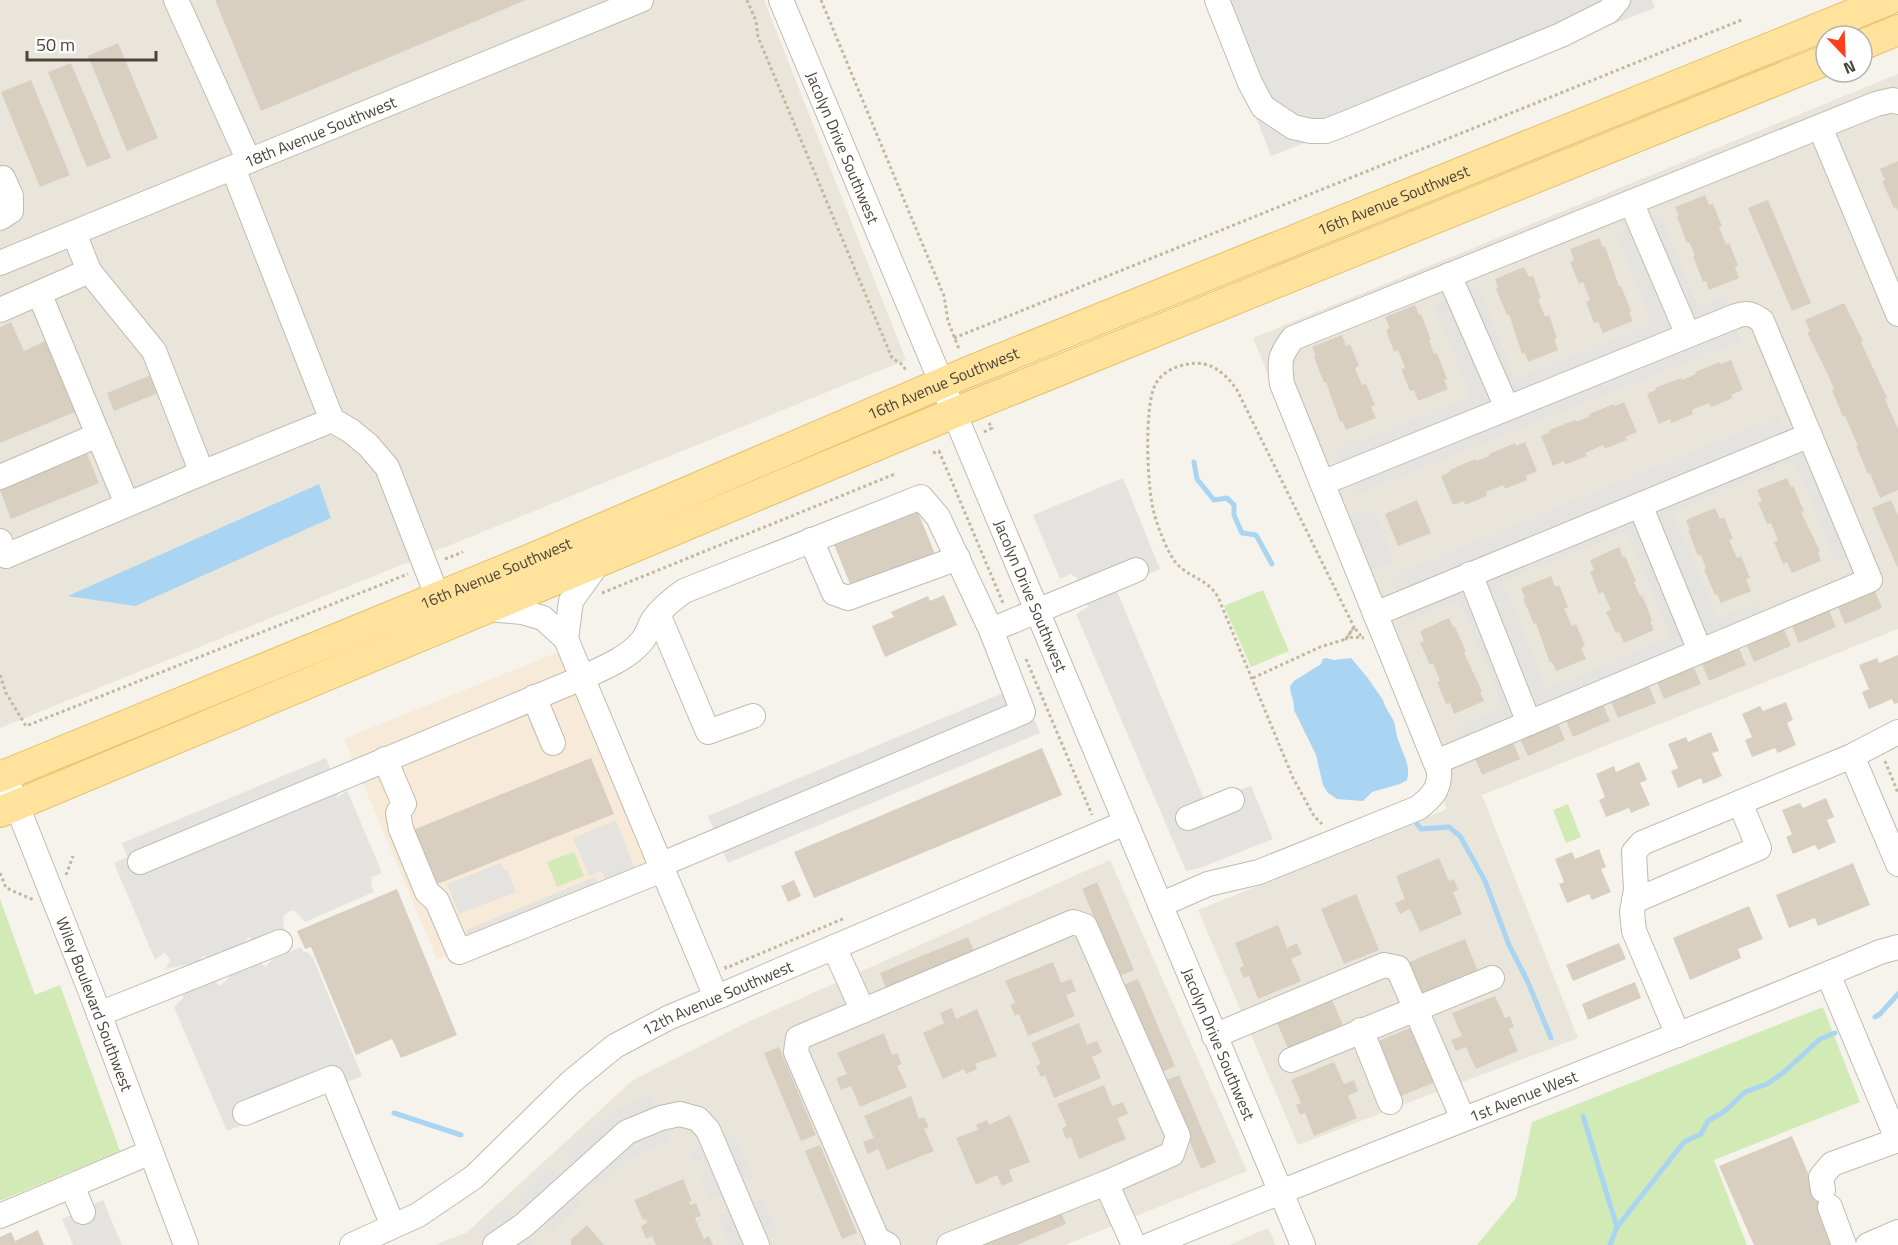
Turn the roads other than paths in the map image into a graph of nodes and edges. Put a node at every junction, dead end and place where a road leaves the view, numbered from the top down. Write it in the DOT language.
graph roads {
  1 [pos="176,0"];
  2 [pos="641,0"];
  3 [pos="781,0"];
  4 [pos="1217,0"];
  5 [pos="1618,0"];
  6 [pos="1888,0"];
  7 [pos="1898,30"];
  8 [pos="1874,40"];
  9 [pos="1814,65"];
  10 [pos="1898,102"];
  11 [pos="1821,127"];
  12 [pos="241,164"];
  13 [pos="1,177"];
  14 [pos="1631,202"];
  15 [pos="0,219"];
  16 [pos="74,233"];
  17 [pos="0,263"];
  18 [pos="89,272"];
  19 [pos="1449,275"];
  20 [pos="39,293"];
  21 [pos="0,310"];
  22 [pos="1898,314"];
  23 [pos="1688,335"];
  24 [pos="941,383"];
  25 [pos="1507,408"];
  26 [pos="954,413"];
  27 [pos="332,420"];
  28 [pos="98,435"];
  29 [pos="1810,435"];
  30 [pos="202,473"];
  31 [pos="0,477"];
  32 [pos="1322,483"];
  33 [pos="127,504"];
  34 [pos="1640,505"];
  35 [pos="645,510"];
  36 [pos="811,540"];
  37 [pos="0,541"];
  38 [pos="957,558"];
  39 [pos="599,562"];
  40 [pos="1136,570"];
  41 [pos="1470,574"];
  42 [pos="530,591"];
  43 [pos="438,598"];
  44 [pos="487,609"];
  45 [pos="1037,612"];
  46 [pos="658,614"];
  47 [pos="1375,614"];
  48 [pos="1001,626"];
  49 [pos="566,639"];
  50 [pos="1700,651"];
  51 [pos="582,678"];
  52 [pos="534,697"];
  53 [pos="753,716"];
  54 [pos="1529,723"];
  55 [pos="1898,732"];
  56 [pos="553,743"];
  57 [pos="1852,756"];
  58 [pos="385,759"];
  59 [pos="1436,762"];
  60 [pos="1,772"];
  61 [pos="1232,800"];
  62 [pos="1740,803"];
  63 [pos="8,809"];
  64 [pos="1188,818"];
  65 [pos="1125,823"];
  66 [pos="140,862"];
  67 [pos="1898,864"];
  68 [pos="661,867"];
  69 [pos="1634,902"];
  70 [pos="1160,905"];
  71 [pos="280,942"];
  72 [pos="834,946"];
  73 [pos="1898,947"];
  74 [pos="1828,974"];
  75 [pos="1492,978"];
  76 [pos="716,997"];
  77 [pos="1415,1008"];
  78 [pos="863,1011"];
  79 [pos="99,1014"];
  80 [pos="1361,1030"];
  81 [pos="1678,1035"];
  82 [pos="1214,1036"];
  83 [pos="1291,1060"];
  84 [pos="1390,1102"];
  85 [pos="245,1113"];
  86 [pos="1464,1119"];
  87 [pos="1898,1141"];
  88 [pos="151,1152"];
  89 [pos="1106,1183"];
  90 [pos="72,1186"];
  91 [pos="1279,1192"];
  92 [pos="83,1212"];
  93 [pos="0,1216"];
  94 [pos="393,1226"];
  95 [pos="1898,1232"];
  96 [pos="186,1245"];
  97 [pos="352,1245"];
  98 [pos="495,1245"];
  99 [pos="757,1245"];
  100 [pos="888,1245"];
  101 [pos="949,1245"];
  102 [pos="1134,1245"];
  103 [pos="1150,1245"];
  104 [pos="1303,1245"];
  105 [pos="1844,1245"];
  106 [pos="1868,1245"];
  1 -- 12 [label="street"];
  2 -- 12 [label="street, 18th Avenue Southwest"];
  3 -- 24 [label="street, Jacolyn Drive Southwest"];
  4 -- 5 [label="street"];
  6 -- 24 [label="main road, 16th Avenue Southwest"];
  7 -- 8 [label="main road"];
  9 -- 26 [label="main road, 16th Avenue Southwest"];
  10 -- 11 [label="street"];
  11 -- 14 [label="street"];
  11 -- 22 [label="street"];
  12 -- 16 [label="street, 18th Avenue Southwest"];
  12 -- 27 [label="street"];
  13 -- 15 [label="street"];
  14 -- 19 [label="street"];
  14 -- 23 [label="street"];
  16 -- 17 [label="street, 18th Avenue Southwest"];
  16 -- 18 [label="street"];
  18 -- 20 [label="street"];
  18 -- 30 [label="street"];
  19 -- 25 [label="street"];
  19 -- 32 [label="street"];
  20 -- 21 [label="street"];
  20 -- 28 [label="street"];
  23 -- 25 [label="street"];
  23 -- 29 [label="street"];
  24 -- 26 [label="street, Jacolyn Drive Southwest"];
  24 -- 35 [label="main road, 16th Avenue Southwest"];
  25 -- 32 [label="street"];
  26 -- 39 [label="main road, 16th Avenue Southwest"];
  26 -- 45 [label="street, Jacolyn Drive Southwest"];
  27 -- 30 [label="street"];
  27 -- 43 [label="street"];
  28 -- 31 [label="street"];
  28 -- 33 [label="street"];
  29 -- 34 [label="street"];
  29 -- 50 [label="street"];
  30 -- 33 [label="street"];
  32 -- 47 [label="street"];
  33 -- 37 [label="street"];
  34 -- 41 [label="street"];
  34 -- 50 [label="street"];
  35 -- 42 [label="main road"];
  35 -- 43 [label="main road, 16th Avenue Southwest"];
  36 -- 38 [label="street"];
  36 -- 38 [label="street"];
  36 -- 46 [label="street"];
  38 -- 48 [label="street"];
  39 -- 42 [label="main road, 16th Avenue Southwest"];
  39 -- 49 [label="street"];
  40 -- 45 [label="street"];
  41 -- 47 [label="street"];
  41 -- 54 [label="street"];
  42 -- 44 [label="main road, 16th Avenue Southwest"];
  43 -- 60 [label="main road, 16th Avenue Southwest"];
  44 -- 49 [label="street"];
  44 -- 63 [label="main road, 16th Avenue Southwest"];
  45 -- 48 [label="street"];
  45 -- 65 [label="street, Jacolyn Drive Southwest"];
  46 -- 51 [label="street"];
  46 -- 53 [label="street"];
  47 -- 59 [label="street"];
  48 -- 68 [label="street"];
  49 -- 51 [label="street"];
  50 -- 54 [label="street"];
  51 -- 52 [label="street"];
  51 -- 68 [label="street"];
  52 -- 56 [label="street"];
  52 -- 58 [label="street"];
  54 -- 59 [label="street"];
  55 -- 57 [label="street"];
  57 -- 62 [label="street"];
  57 -- 67 [label="street"];
  58 -- 66 [label="street"];
  58 -- 68 [label="street"];
  59 -- 70 [label="street"];
  60 -- 63 [label="street, Wiley Boulevard Southwest"];
  61 -- 64 [label="street"];
  62 -- 69 [label="street"];
  62 -- 69 [label="street"];
  63 -- 79 [label="street, Wiley Boulevard Southwest"];
  65 -- 70 [label="street, Jacolyn Drive Southwest"];
  65 -- 72 [label="street, 12th Avenue Southwest"];
  68 -- 76 [label="street"];
  69 -- 81 [label="street"];
  70 -- 82 [label="street, Jacolyn Drive Southwest"];
  71 -- 79 [label="street"];
  72 -- 76 [label="street, 12th Avenue Southwest"];
  72 -- 78 [label="street"];
  73 -- 74 [label="street, 1st Avenue West"];
  74 -- 81 [label="street, 1st Avenue West"];
  74 -- 87 [label="street"];
  75 -- 77 [label="street"];
  76 -- 94 [label="street, 12th Avenue Southwest"];
  77 -- 80 [label="street"];
  77 -- 82 [label="street"];
  77 -- 86 [label="street"];
  78 -- 89 [label="street"];
  78 -- 100 [label="street"];
  79 -- 88 [label="street, Wiley Boulevard Southwest"];
  80 -- 83 [label="street"];
  80 -- 84 [label="street"];
  81 -- 86 [label="street, 1st Avenue West"];
  82 -- 91 [label="street, Jacolyn Drive Southwest"];
  85 -- 94 [label="street"];
  86 -- 91 [label="street, 1st Avenue West"];
  87 -- 105 [label="street"];
  88 -- 90 [label="street"];
  88 -- 96 [label="street, Wiley Boulevard Southwest"];
  89 -- 101 [label="street"];
  89 -- 102 [label="street"];
  90 -- 92 [label="street"];
  90 -- 93 [label="street"];
  91 -- 103 [label="street, 1st Avenue West"];
  91 -- 104 [label="street, Jacolyn Drive Southwest"];
  94 -- 97 [label="street, 12th Avenue Southwest"];
  95 -- 106 [label="street"];
  98 -- 99 [label="street"];
}
